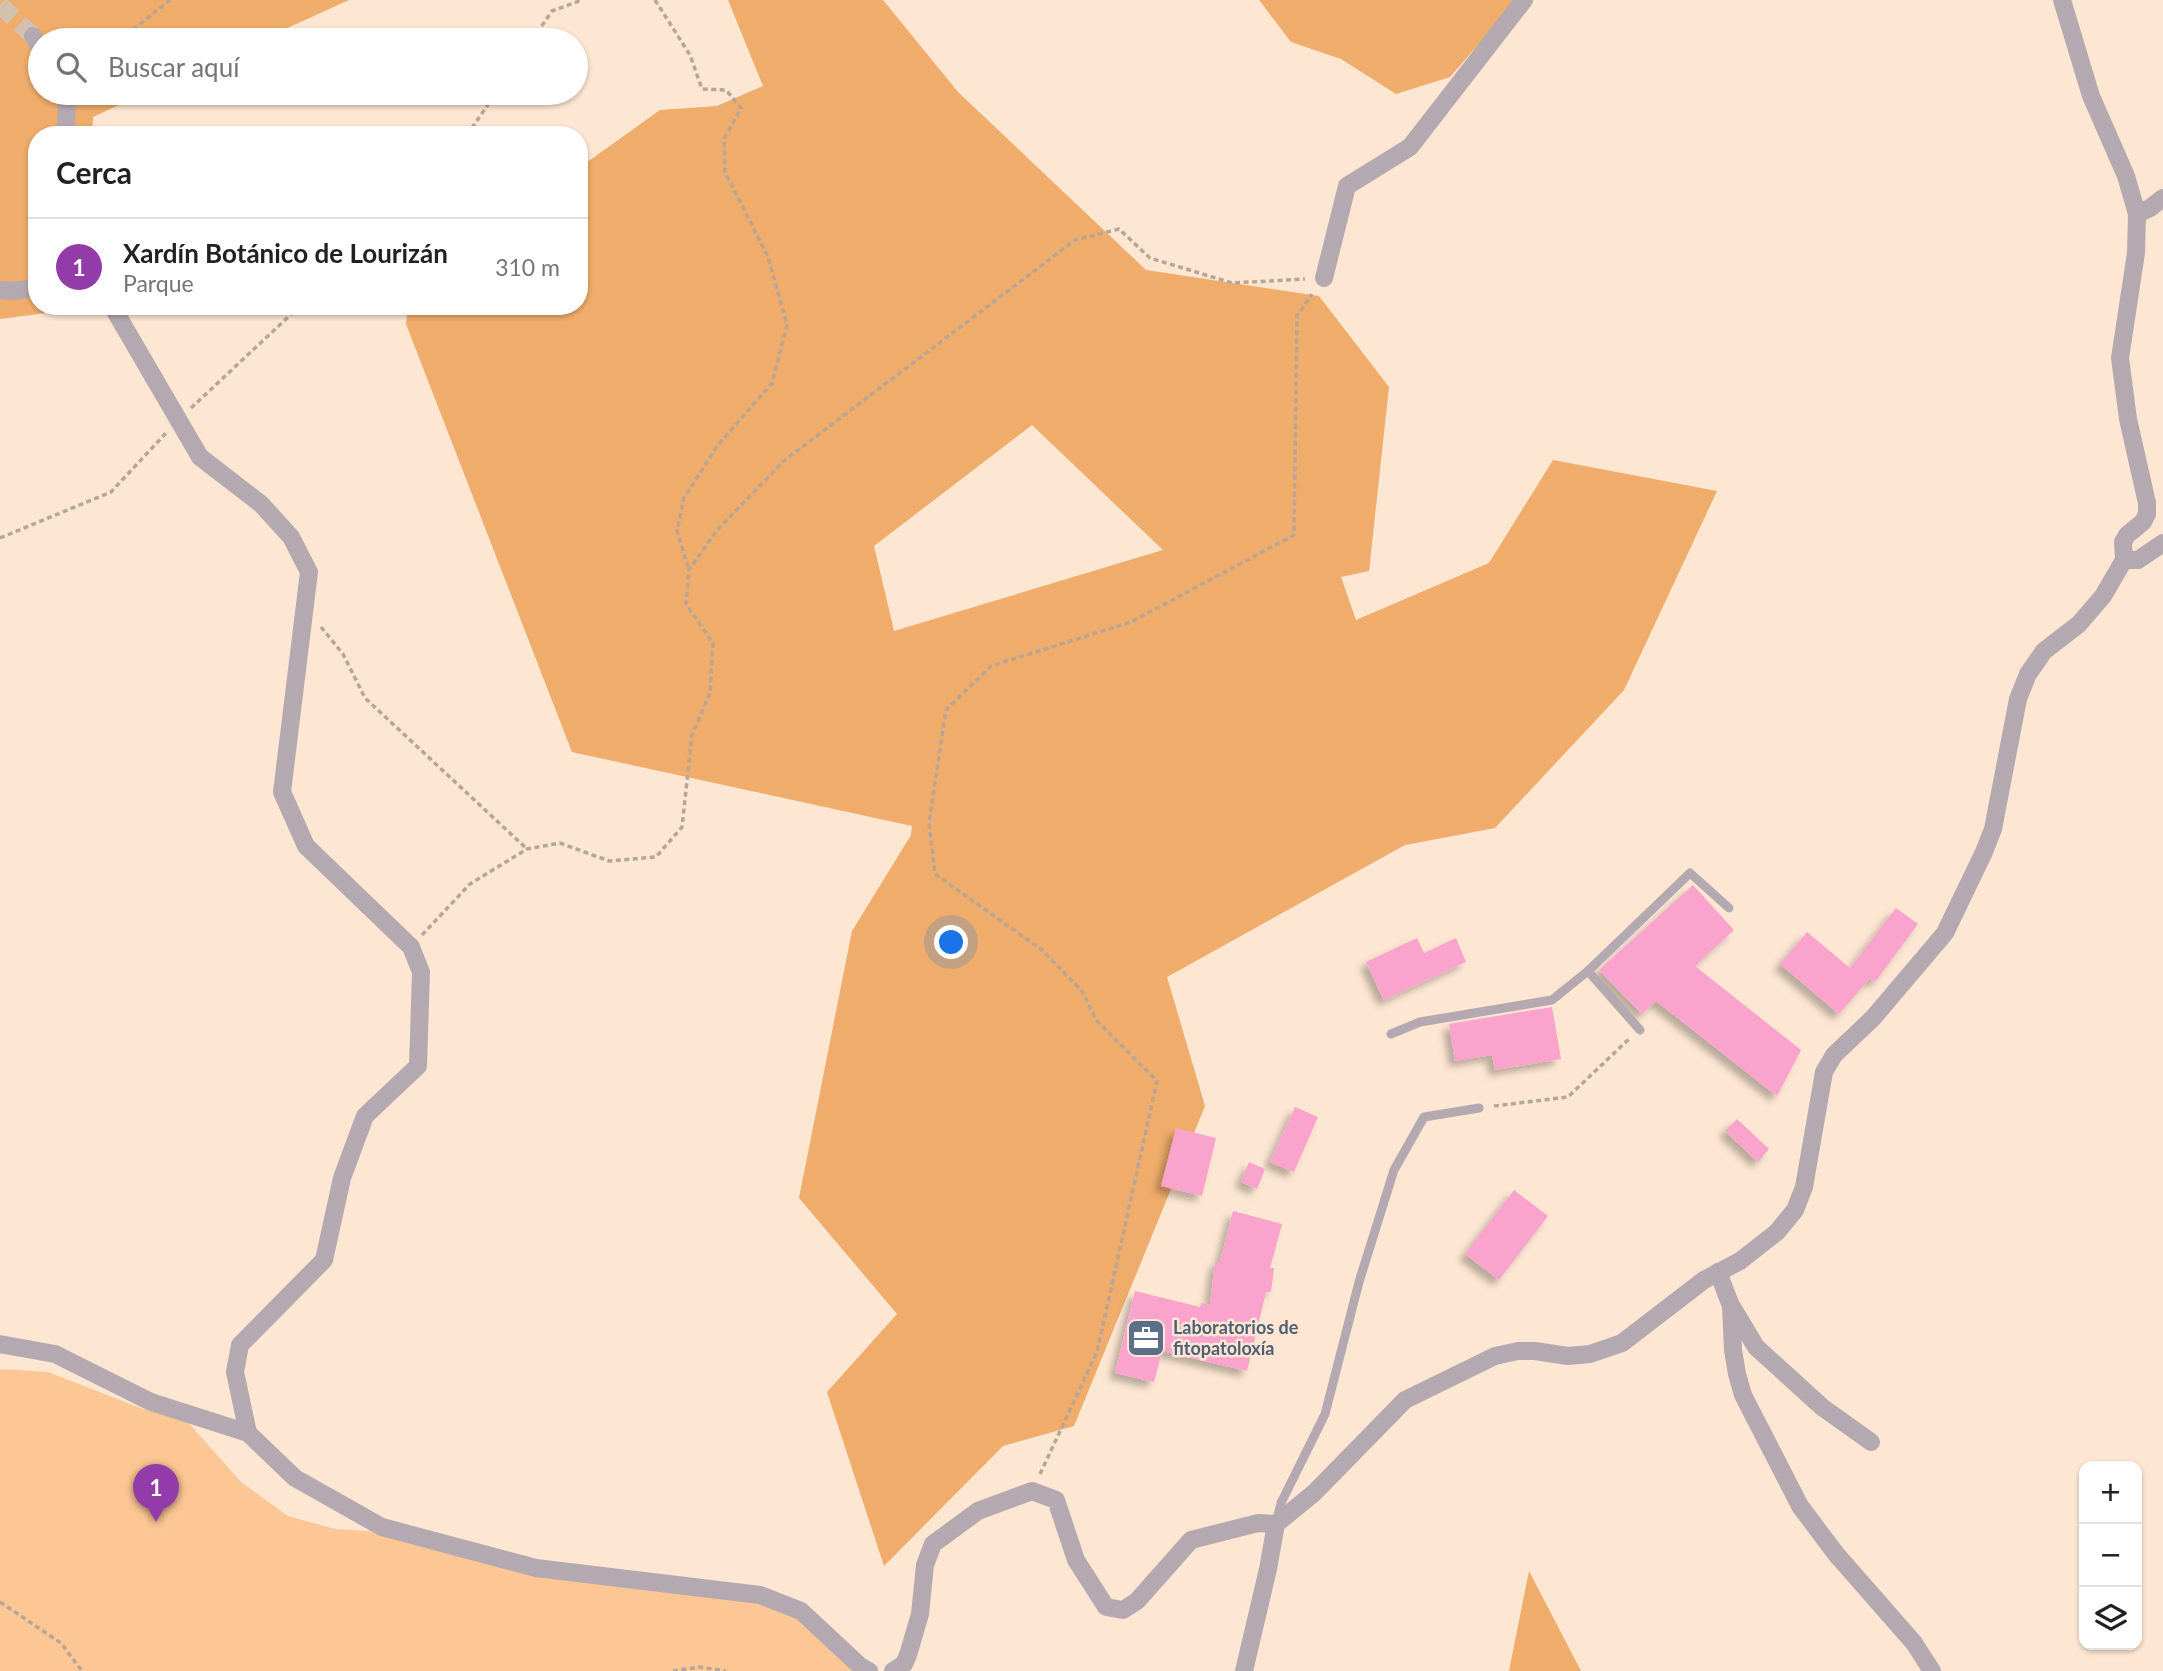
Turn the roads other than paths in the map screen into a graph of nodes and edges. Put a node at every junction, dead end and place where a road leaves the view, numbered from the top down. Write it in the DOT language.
graph roads {
  1 [pos="1524,0"];
  2 [pos="2062,0"];
  3 [pos="67,105"];
  4 [pos="66,126"];
  5 [pos="2163,198"];
  6 [pos="2137,214"];
  7 [pos="1324,278"];
  8 [pos="28,289"];
  9 [pos="0,290"];
  10 [pos="116,315"];
  11 [pos="2163,543"];
  12 [pos="2124,559"];
  13 [pos="1730,908"];
  14 [pos="1588,971"];
  15 [pos="1640,1030"];
  16 [pos="1391,1034"];
  17 [pos="1479,1108"];
  18 [pos="1718,1272"];
  19 [pos="1731,1306"];
  20 [pos="0,1344"];
  21 [pos="248,1433"];
  22 [pos="1871,1443"];
  23 [pos="1276,1524"];
  24 [pos="869,1671"];
  25 [pos="893,1671"];
  26 [pos="1244,1671"];
  27 [pos="1932,1671"];
  1 -- 7 [label="street"];
  2 -- 6 [label="street"];
  3 -- 4 [label="street"];
  5 -- 6 [label="street"];
  6 -- 12 [label="street"];
  8 -- 9 [label="street"];
  10 -- 21 [label="street"];
  11 -- 12 [label="street"];
  12 -- 18 [label="street"];
  13 -- 14 [label="lane"];
  14 -- 15 [label="lane"];
  14 -- 16 [label="lane"];
  17 -- 23 [label="lane"];
  18 -- 19 [label="street"];
  18 -- 23 [label="street"];
  19 -- 22 [label="street"];
  19 -- 27 [label="street"];
  20 -- 21 [label="street"];
  21 -- 24 [label="street"];
  23 -- 25 [label="street"];
  23 -- 26 [label="street"];
}
